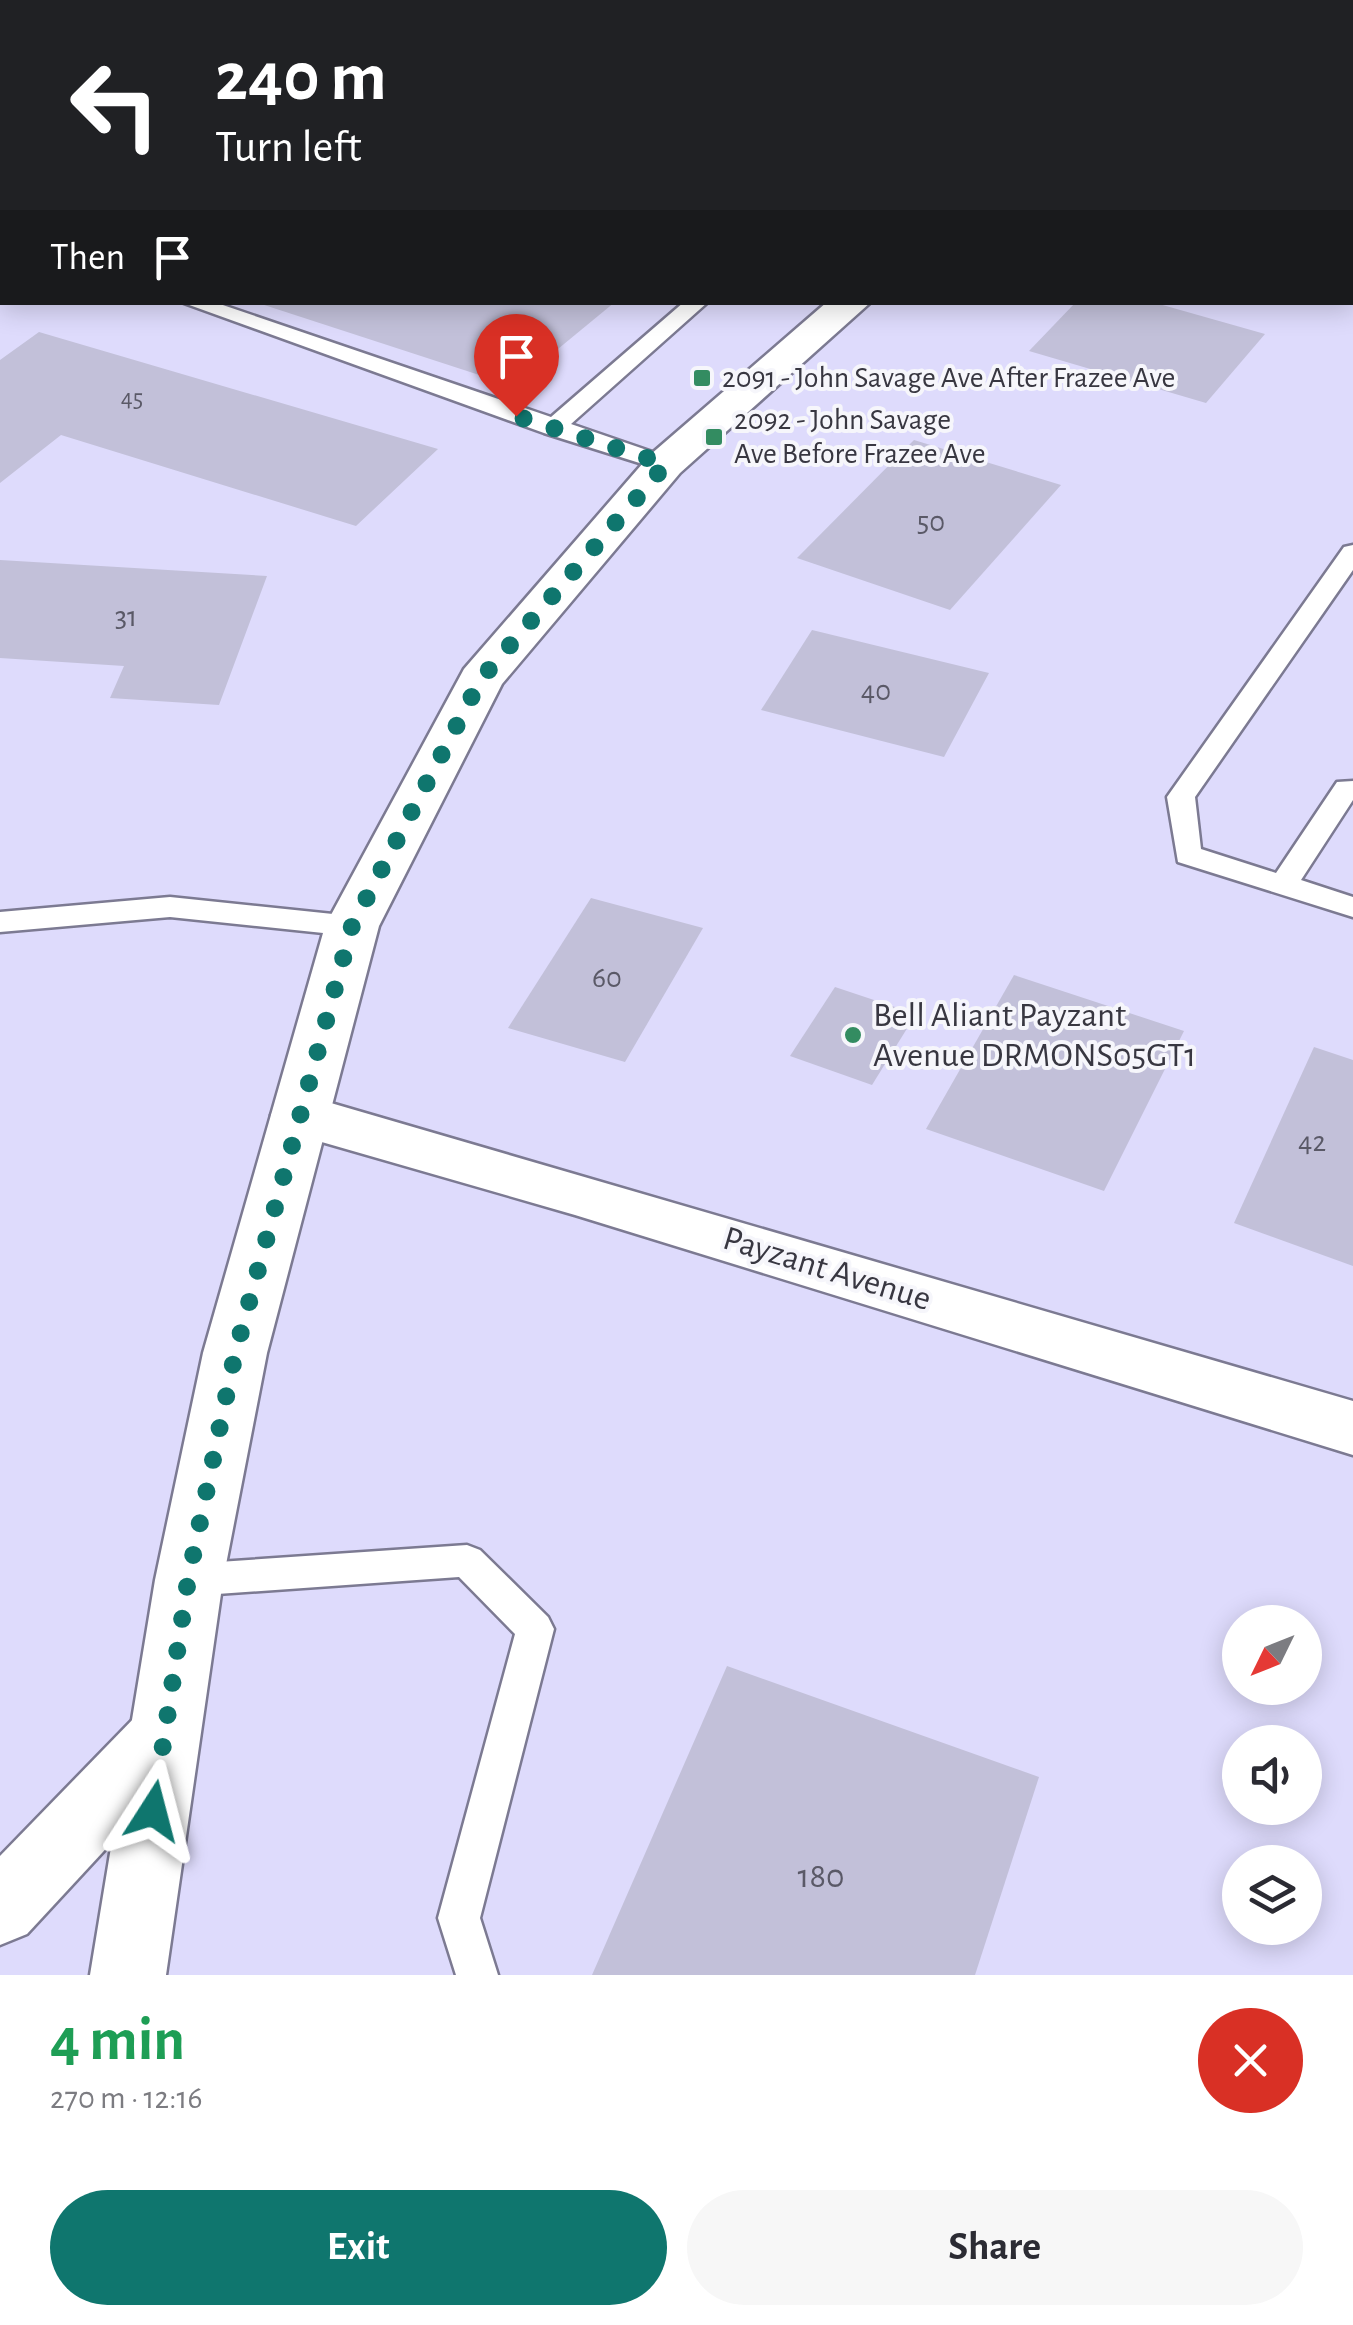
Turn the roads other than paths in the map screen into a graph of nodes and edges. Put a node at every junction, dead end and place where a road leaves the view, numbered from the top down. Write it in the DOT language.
graph roads {
  1 [pos="200,305"];
  2 [pos="695,305"];
  3 [pos="848,305"];
  4 [pos="552,428"];
  5 [pos="666,464"];
  6 [pos="1353,552"];
  7 [pos="1326,591"];
  8 [pos="1353,600"];
  9 [pos="1351,784"];
  10 [pos="1282,885"];
  11 [pos="1353,907"];
  12 [pos="1,926"];
  13 [pos="352,926"];
  14 [pos="300,1115"];
  15 [pos="1353,1428"];
  16 [pos="188,1580"];
  17 [pos="164,1736"];
  18 [pos="0,1909"];
  19 [pos="128,1975"];
  20 [pos="477,1975"];
  1 -- 4 [label="lane"];
  2 -- 4 [label="lane"];
  3 -- 5 [label="main road"];
  4 -- 5 [label="lane"];
  5 -- 13 [label="main road"];
  6 -- 7 [label="lane"];
  7 -- 8 [label="lane"];
  7 -- 10 [label="lane"];
  9 -- 10 [label="lane"];
  10 -- 11 [label="lane"];
  12 -- 13 [label="lane"];
  13 -- 14 [label="main road"];
  14 -- 15 [label="main road, Payzant Avenue"];
  14 -- 16 [label="main road"];
  16 -- 17 [label="main road"];
  16 -- 20 [label="lane"];
  17 -- 18 [label="main road"];
  17 -- 19 [label="main road"];
}
